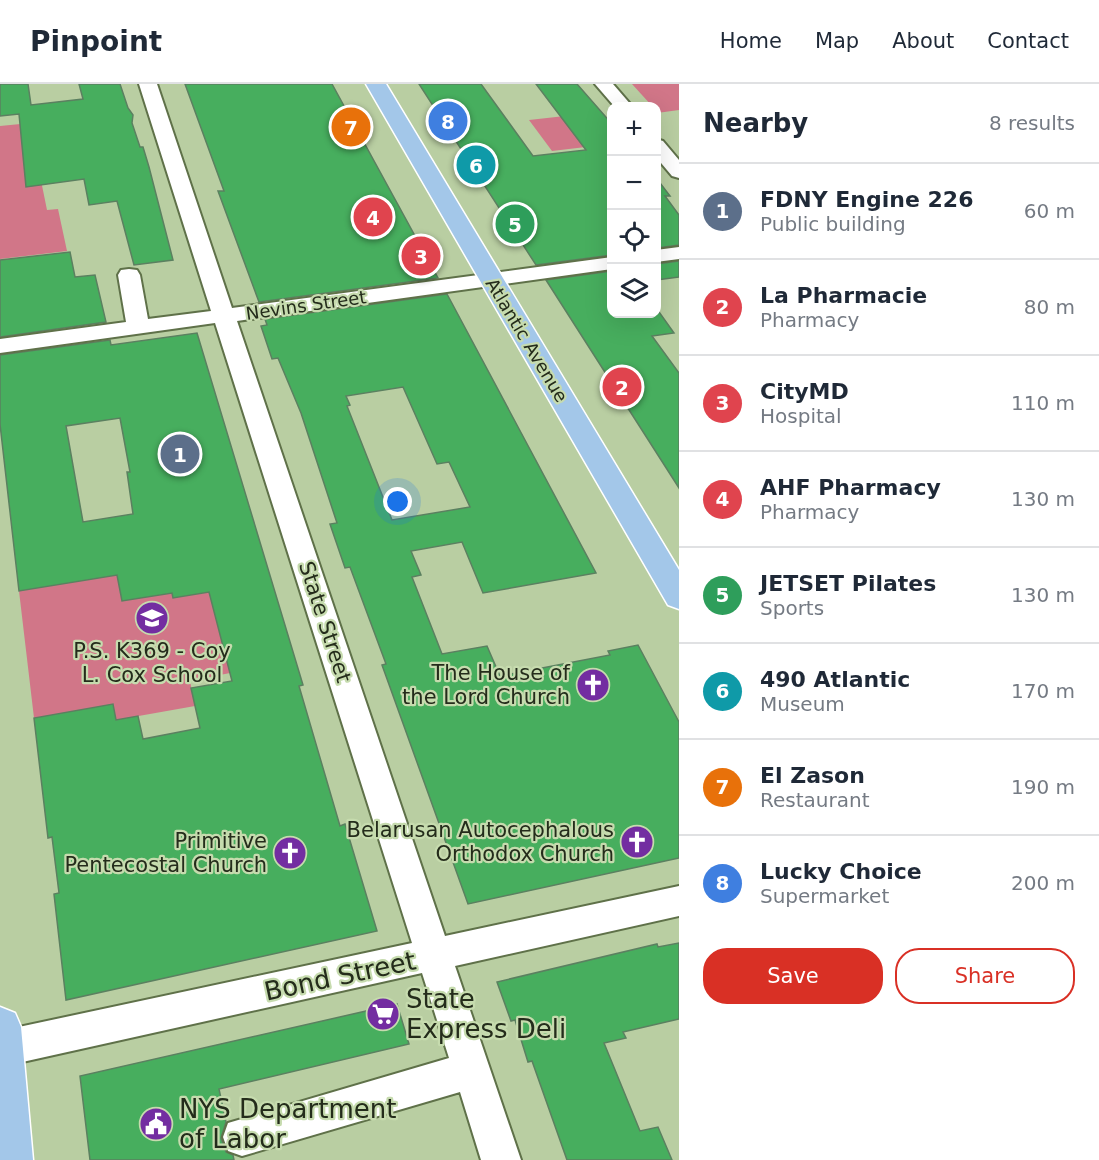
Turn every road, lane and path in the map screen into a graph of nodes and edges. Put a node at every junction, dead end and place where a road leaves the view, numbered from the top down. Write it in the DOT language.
graph roads {
  1 [pos="148,84"];
  2 [pos="375,84"];
  3 [pos="604,84"];
  4 [pos="620,102"];
  5 [pos="661,151"];
  6 [pos="679,172"];
  7 [pos="679,253"];
  8 [pos="661,255"];
  9 [pos="607,264"];
  10 [pos="129,274"];
  11 [pos="491,279"];
  12 [pos="224,316"];
  13 [pos="138,327"];
  14 [pos="0,346"];
  15 [pos="679,597"];
  16 [pos="679,901"];
  17 [pos="434,956"];
  18 [pos="0,1041"];
  19 [pos="472,1070"];
  20 [pos="242,1137"];
  21 [pos="10,1160"];
  22 [pos="501,1160"];
  1 -- 12 [label="street, State Street"];
  2 -- 11 [label="main road, Atlantic Avenue"];
  3 -- 4 [label="street"];
  5 -- 6 [label="street"];
  7 -- 8 [label="street"];
  9 -- 11 [label="street, Nevins Street"];
  10 -- 13 [label="street"];
  11 -- 12 [label="street, Nevins Street"];
  11 -- 15 [label="main road, Atlantic Avenue"];
  12 -- 13 [label="street, Nevins Street"];
  12 -- 17 [label="street, State Street"];
  13 -- 14 [label="street, Nevins Street"];
  16 -- 17 [label="street, Bond Street"];
  17 -- 18 [label="street, Bond Street"];
  17 -- 19 [label="street, State Street"];
  18 -- 21 [label="main road"];
  19 -- 20 [label="street"];
  19 -- 22 [label="street, State Street"];
}
